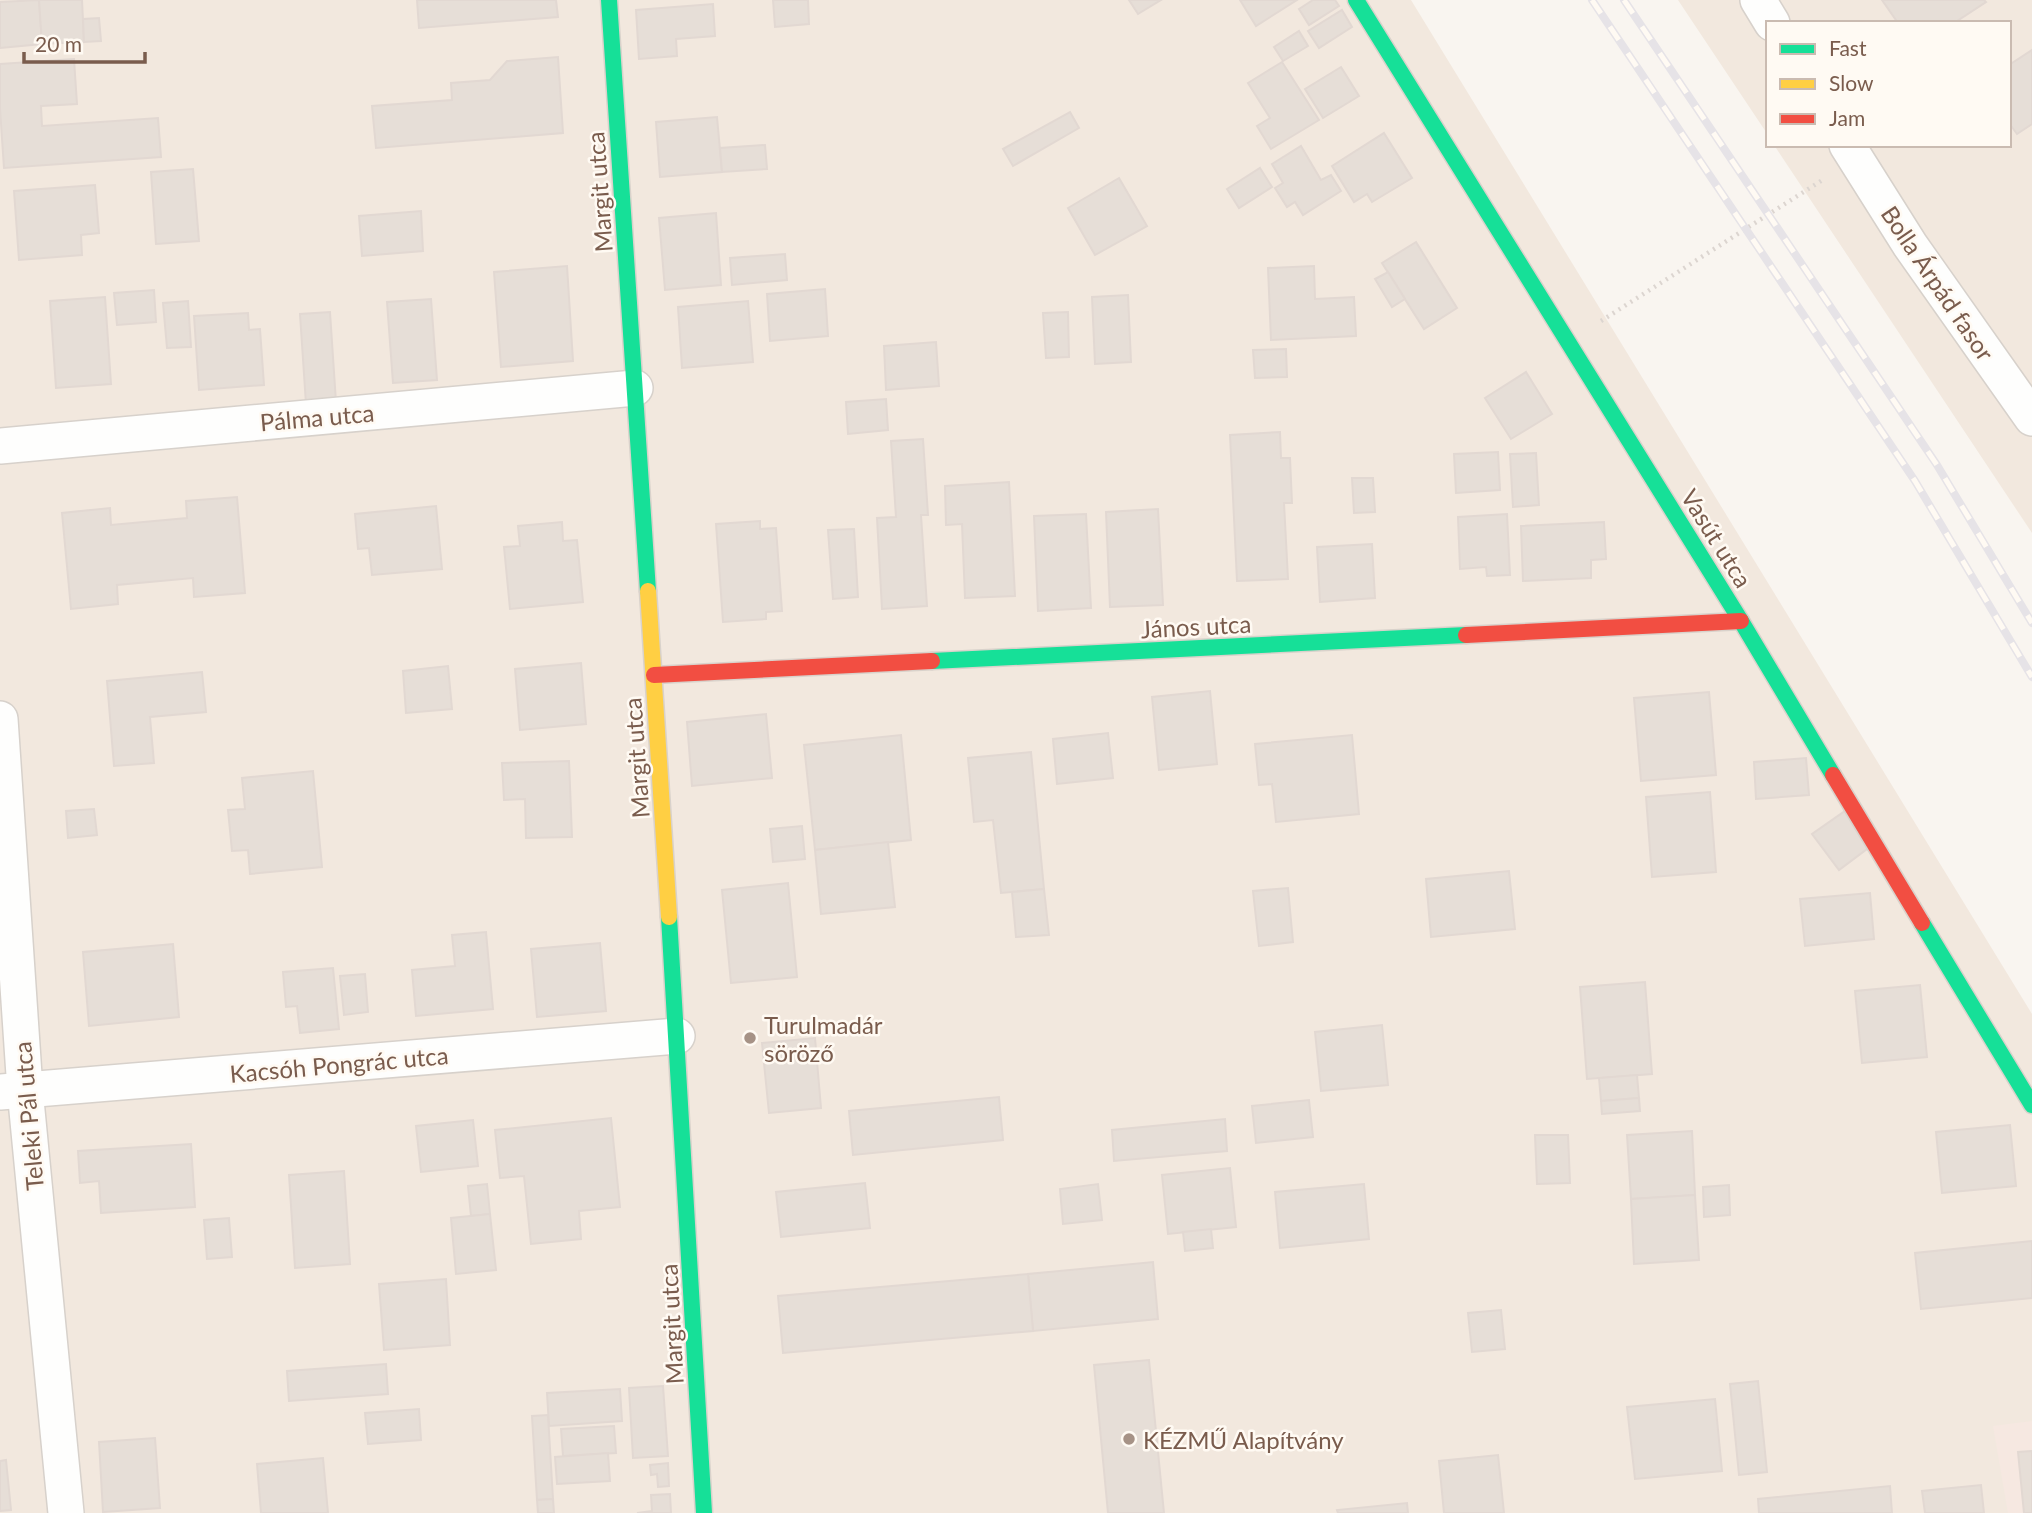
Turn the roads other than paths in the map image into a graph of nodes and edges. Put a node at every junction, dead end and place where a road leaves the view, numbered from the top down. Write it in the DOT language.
graph roads {
  1 [pos="609,0"];
  2 [pos="1356,0"];
  3 [pos="1758,0"];
  4 [pos="1771,21"];
  5 [pos="1852,152"];
  6 [pos="635,388"];
  7 [pos="2032,418"];
  8 [pos="0,446"];
  9 [pos="1741,621"];
  10 [pos="654,676"];
  11 [pos="0,719"];
  12 [pos="677,1036"];
  13 [pos="13,1091"];
  14 [pos="2032,1105"];
  15 [pos="66,1513"];
  16 [pos="704,1513"];
  1 -- 6 [label="street, Margit utca"];
  2 -- 9 [label="street, Vasút utca"];
  3 -- 4 [label="street"];
  5 -- 7 [label="street, Bolla Árpád fasor"];
  6 -- 8 [label="street, Pálma utca"];
  6 -- 10 [label="street, Margit utca"];
  9 -- 10 [label="street, János utca"];
  9 -- 14 [label="street, Vasút utca"];
  10 -- 12 [label="street, Margit utca"];
  11 -- 13 [label="street, Teleki Pál utca"];
  12 -- 13 [label="street, Kacsóh Pongrác utca"];
  12 -- 16 [label="street, Margit utca"];
  13 -- 15 [label="street, Teleki Pál utca"];
}
